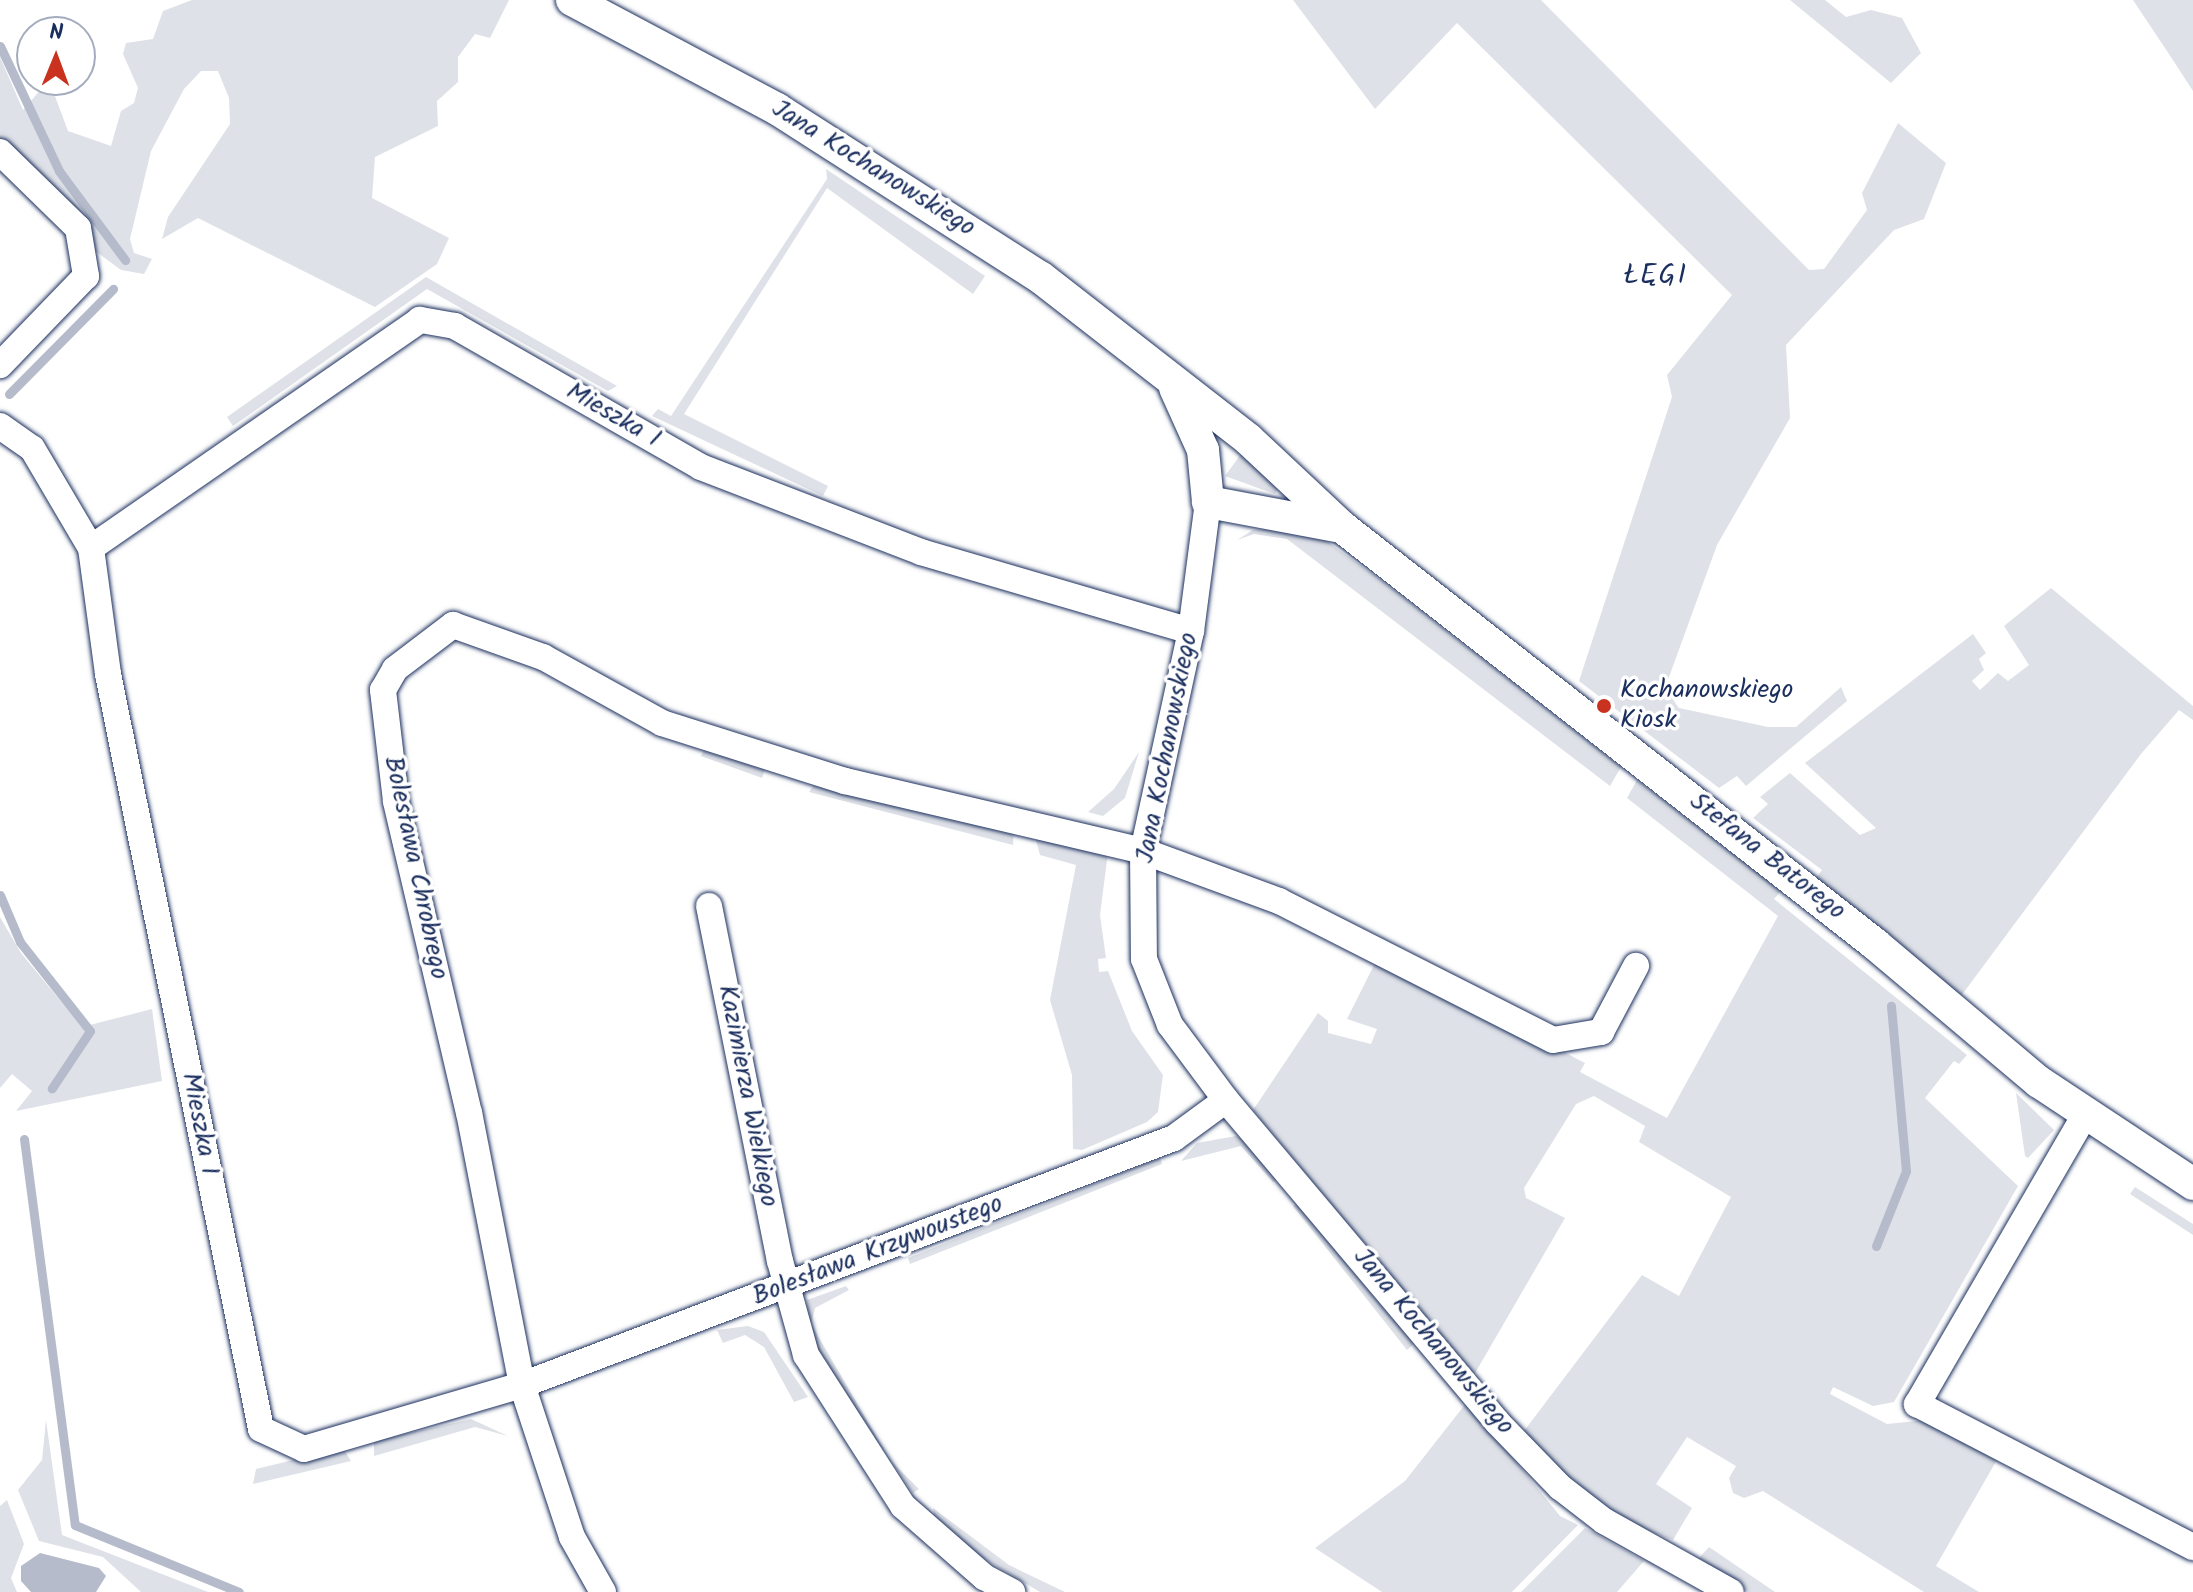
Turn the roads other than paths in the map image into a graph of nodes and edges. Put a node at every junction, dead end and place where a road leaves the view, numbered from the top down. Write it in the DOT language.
graph roads {
  1 [pos="572,0"];
  2 [pos="0,152"];
  3 [pos="0,365"];
  4 [pos="1175,387"];
  5 [pos="0,426"];
  6 [pos="1248,439"];
  7 [pos="1205,469"];
  8 [pos="1208,502"];
  9 [pos="1342,527"];
  10 [pos="91,548"];
  11 [pos="1191,631"];
  12 [pos="1143,851"];
  13 [pos="709,906"];
  14 [pos="1636,966"];
  15 [pos="1226,1100"];
  16 [pos="2086,1113"];
  17 [pos="2193,1184"];
  18 [pos="786,1286"];
  19 [pos="522,1385"];
  20 [pos="2193,1547"];
  21 [pos="603,1592"];
  22 [pos="1012,1592"];
  23 [pos="1731,1592"];
  1 -- 4 [label="street, Jana Kochanowskiego"];
  2 -- 3 [label="street"];
  4 -- 6 [label="street, Stefana Batorego"];
  4 -- 7 [label="street, Jana Kochanowskiego"];
  5 -- 10 [label="street, Mieszka I"];
  6 -- 7 [label="street"];
  6 -- 9 [label="street, Stefana Batorego"];
  7 -- 8 [label="street, Jana Kochanowskiego"];
  8 -- 9 [label="street, Stefana Batorego"];
  8 -- 11 [label="street, Jana Kochanowskiego"];
  9 -- 16 [label="street, Stefana Batorego"];
  10 -- 11 [label="street, Mieszka I"];
  10 -- 19 [label="street, Mieszka I"];
  11 -- 12 [label="street, Jana Kochanowskiego"];
  12 -- 14 [label="street, Bolesława Chrobrego"];
  12 -- 15 [label="street, Jana Kochanowskiego"];
  12 -- 19 [label="street, Bolesława Chrobrego"];
  13 -- 18 [label="street, Kazimierza Wielkiego"];
  15 -- 18 [label="street, Bolesława Krzywoustego"];
  15 -- 23 [label="street, Jana Kochanowskiego"];
  16 -- 17 [label="street, Stefana Batorego"];
  16 -- 20 [label="street"];
  18 -- 19 [label="street, Bolesława Krzywoustego"];
  18 -- 22 [label="street, Kazimierza Wielkiego"];
  19 -- 21 [label="street, Bolesława Chrobrego"];
}
